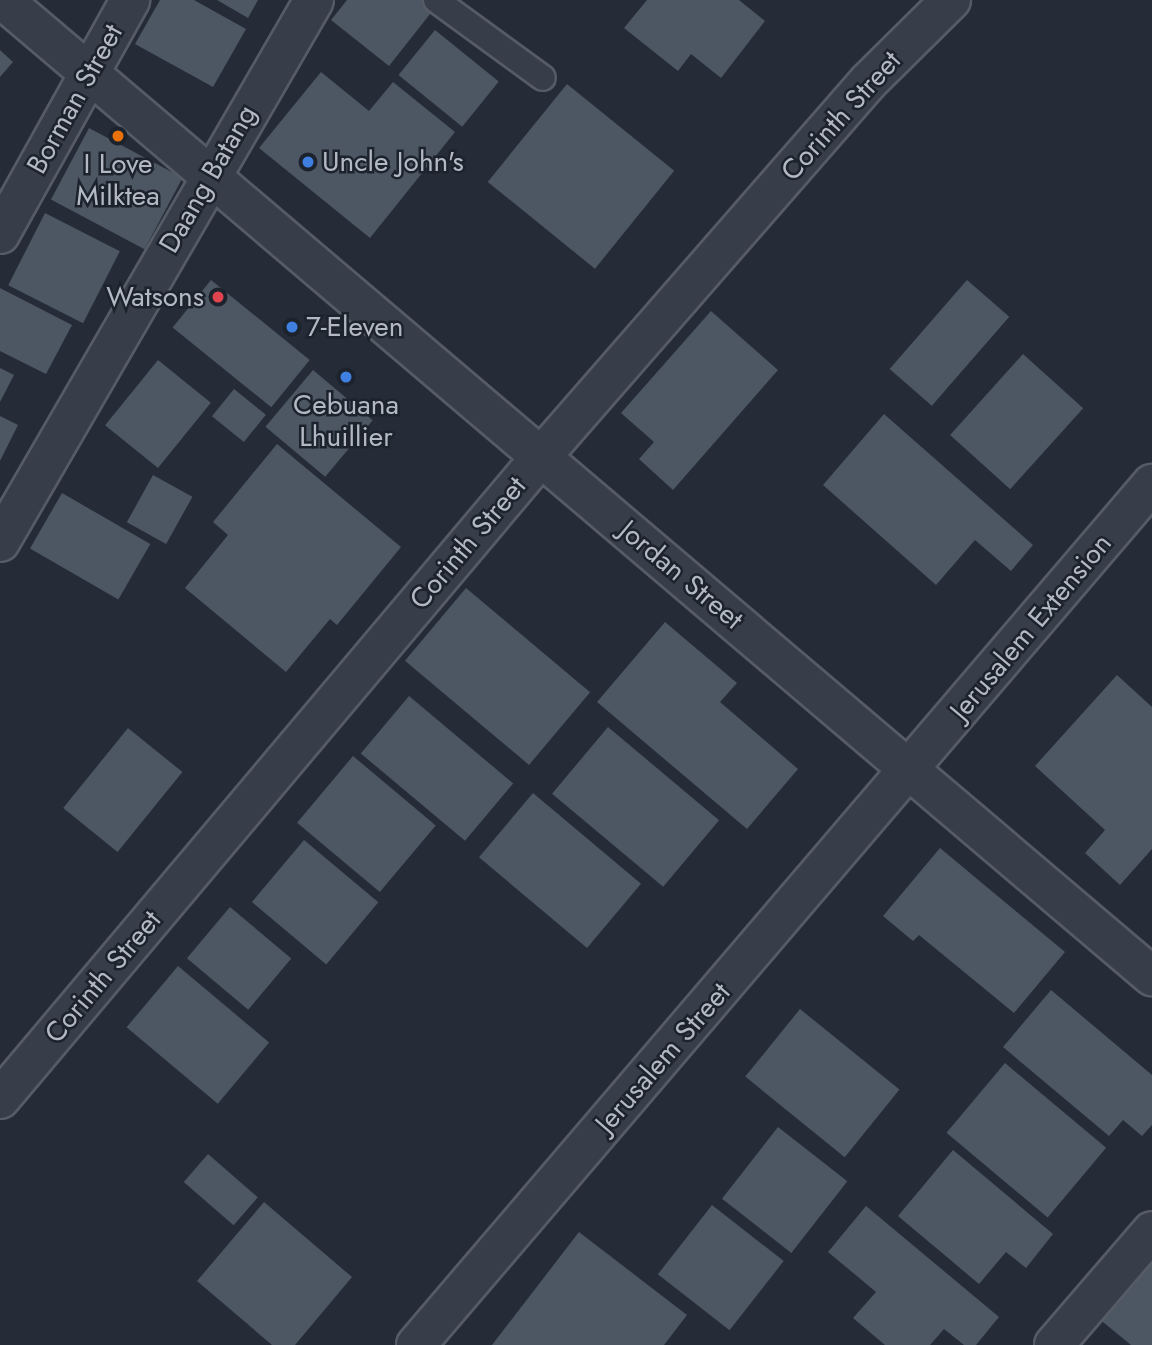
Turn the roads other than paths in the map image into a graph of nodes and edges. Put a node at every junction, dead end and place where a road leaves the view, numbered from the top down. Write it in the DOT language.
graph roads {
  1 [pos="3,0"];
  2 [pos="130,0"];
  3 [pos="314,0"];
  4 [pos="436,0"];
  5 [pos="934,8"];
  6 [pos="89,73"];
  7 [pos="543,78"];
  8 [pos="210,174"];
  9 [pos="0,234"];
  10 [pos="540,458"];
  11 [pos="1152,484"];
  12 [pos="0,542"];
  13 [pos="911,771"];
  14 [pos="1152,976"];
  15 [pos="0,1099"];
  16 [pos="1152,1231"];
  17 [pos="416,1345"];
  18 [pos="1054,1345"];
  1 -- 6 [label="street, Jordan Street"];
  2 -- 6 [label="street, Borman Street"];
  3 -- 8 [label="street, Daang Batang"];
  4 -- 7 [label="lane"];
  5 -- 10 [label="street, Corinth Street"];
  6 -- 8 [label="street, Jordan Street"];
  6 -- 9 [label="street, Borman Street"];
  8 -- 10 [label="street, Jordan Street"];
  8 -- 12 [label="street, Daang Batang"];
  10 -- 13 [label="street, Jordan Street"];
  10 -- 15 [label="street, Corinth Street"];
  11 -- 13 [label="street, Jerusalem Extension"];
  13 -- 14 [label="street, Jordan Street"];
  13 -- 17 [label="street, Jerusalem Street"];
  16 -- 18 [label="street"];
}
